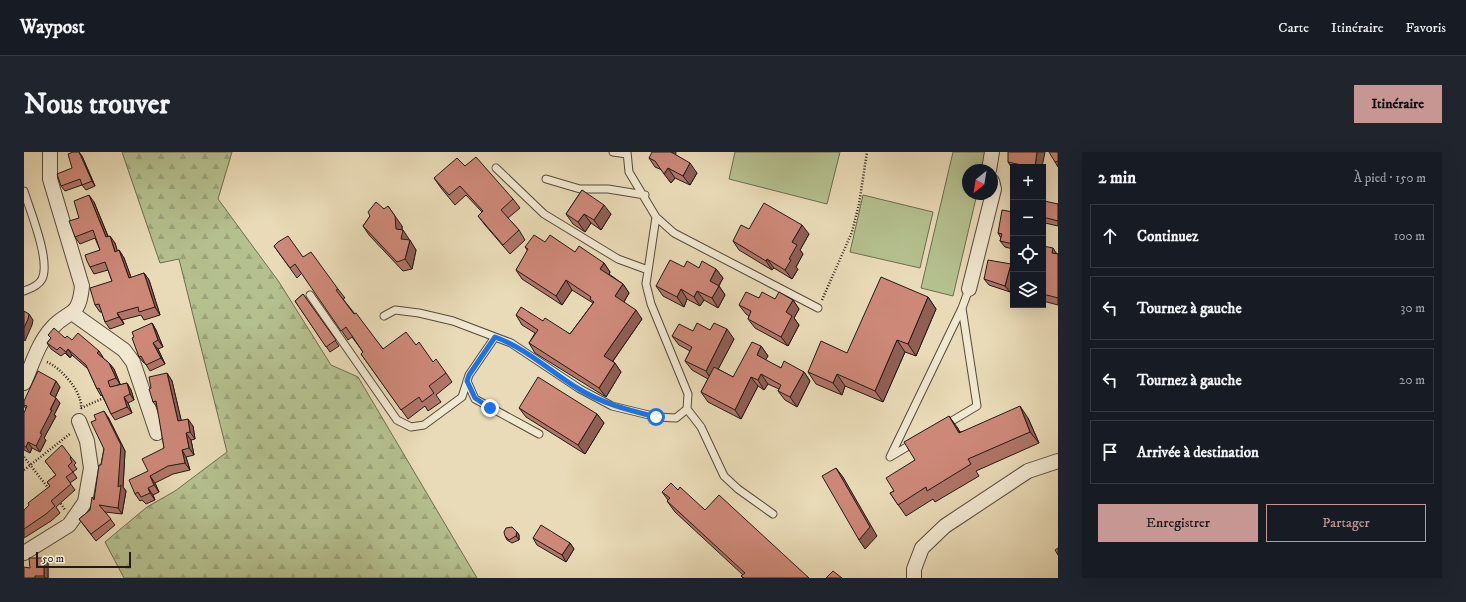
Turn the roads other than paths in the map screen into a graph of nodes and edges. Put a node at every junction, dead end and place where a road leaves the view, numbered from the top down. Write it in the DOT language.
graph roads {
  1 [pos="50,152"];
  2 [pos="613,152"];
  3 [pos="992,152"];
  4 [pos="627,153"];
  5 [pos="990,164"];
  6 [pos="496,168"];
  7 [pos="546,179"];
  8 [pos="24,191"];
  9 [pos="645,195"];
  10 [pos="991,200"];
  11 [pos="656,217"];
  12 [pos="648,270"];
  13 [pos="969,289"];
  14 [pos="24,291"];
  15 [pos="310,295"];
  16 [pos="818,308"];
  17 [pos="962,308"];
  18 [pos="72,313"];
  19 [pos="384,316"];
  20 [pos="495,337"];
  21 [pos="467,381"];
  22 [pos="24,383"];
  23 [pos="687,408"];
  24 [pos="80,415"];
  25 [pos="937,430"];
  26 [pos="157,433"];
  27 [pos="539,434"];
  28 [pos="923,438"];
  29 [pos="1058,461"];
  30 [pos="773,514"];
  31 [pos="24,553"];
  32 [pos="914,578"];
  1 -- 18 [label="street"];
  2 -- 4 [label="lane"];
  3 -- 5 [label="street"];
  4 -- 9 [label="lane"];
  6 -- 12 [label="lane"];
  7 -- 9 [label="lane"];
  8 -- 14 [label="lane"];
  9 -- 11 [label="lane"];
  10 -- 13 [label="street"];
  11 -- 12 [label="lane"];
  11 -- 16 [label="lane"];
  12 -- 23 [label="lane"];
  13 -- 17 [label="lane"];
  15 -- 21 [label="lane"];
  17 -- 25 [label="lane"];
  17 -- 28 [label="lane"];
  18 -- 22 [label="street"];
  18 -- 26 [label="street"];
  19 -- 20 [label="lane"];
  20 -- 21 [label="lane"];
  20 -- 23 [label="lane"];
  21 -- 27 [label="lane"];
  23 -- 30 [label="lane"];
  24 -- 31 [label="street"];
  29 -- 32 [label="street"];
}
